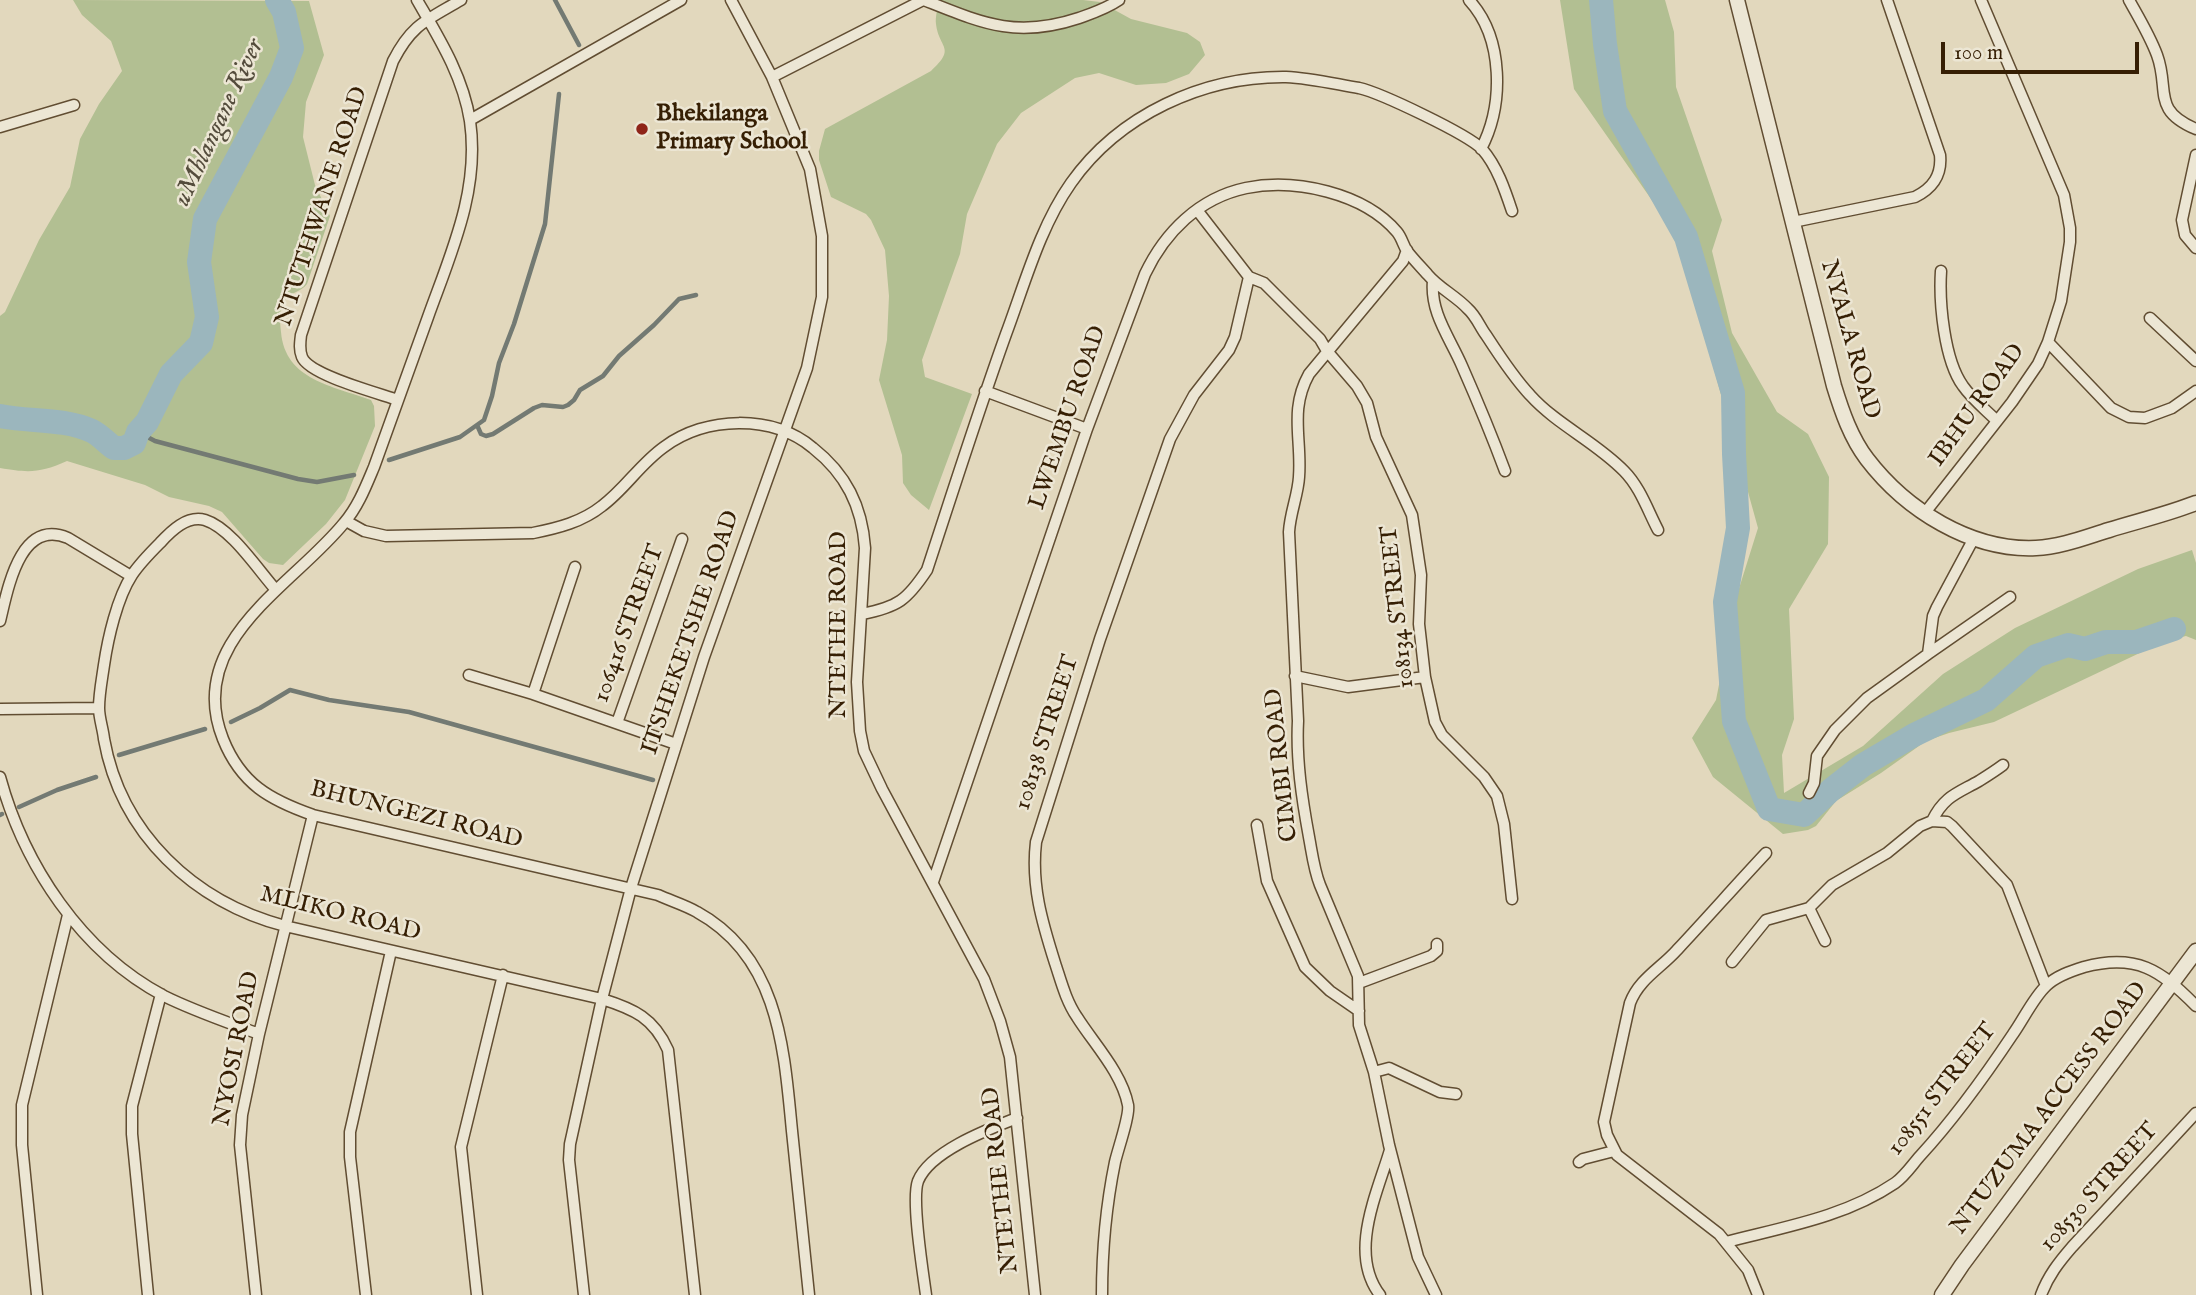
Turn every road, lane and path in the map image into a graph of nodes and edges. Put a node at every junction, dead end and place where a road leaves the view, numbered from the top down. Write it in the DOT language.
graph roads {
  1 [pos="416,0"];
  2 [pos="461,0"];
  3 [pos="681,0"];
  4 [pos="731,0"];
  5 [pos="924,0"];
  6 [pos="1119,0"];
  7 [pos="1737,0"];
  8 [pos="1887,0"];
  9 [pos="1982,0"];
  10 [pos="2129,0"];
  11 [pos="1473,1"];
  12 [pos="428,19"];
  13 [pos="772,77"];
  14 [pos="74,105"];
  15 [pos="470,120"];
  16 [pos="0,127"];
  17 [pos="2196,129"];
  18 [pos="1481,149"];
  19 [pos="2196,155"];
  20 [pos="1197,210"];
  21 [pos="1511,211"];
  22 [pos="1793,222"];
  23 [pos="2196,248"];
  24 [pos="1406,250"];
  25 [pos="1941,271"];
  26 [pos="1249,277"];
  27 [pos="1433,281"];
  28 [pos="2150,317"];
  29 [pos="2048,342"];
  30 [pos="1327,351"];
  31 [pos="2196,361"];
  32 [pos="985,391"];
  33 [pos="2196,391"];
  34 [pos="398,400"];
  35 [pos="1997,421"];
  36 [pos="1087,429"];
  37 [pos="785,430"];
  38 [pos="1505,471"];
  39 [pos="2195,508"];
  40 [pos="1924,514"];
  41 [pos="346,521"];
  42 [pos="1658,530"];
  43 [pos="1974,538"];
  44 [pos="682,539"];
  45 [pos="575,567"];
  46 [pos="131,576"];
  47 [pos="276,590"];
  48 [pos="2010,597"];
  49 [pos="862,614"];
  50 [pos="0,621"];
  51 [pos="1928,654"];
  52 [pos="470,675"];
  53 [pos="1295,676"];
  54 [pos="1426,677"];
  55 [pos="533,694"];
  56 [pos="99,708"];
  57 [pos="0,709"];
  58 [pos="617,723"];
  59 [pos="676,744"];
  60 [pos="2003,765"];
  61 [pos="0,777"];
  62 [pos="1809,793"];
  63 [pos="313,815"];
  64 [pos="1932,821"];
  65 [pos="1257,825"];
  66 [pos="1766,853"];
  67 [pos="933,882"];
  68 [pos="631,888"];
  69 [pos="1512,899"];
  70 [pos="1809,908"];
  71 [pos="68,915"];
  72 [pos="285,926"];
  73 [pos="1825,941"];
  74 [pos="1437,944"];
  75 [pos="391,951"];
  76 [pos="2196,951"];
  77 [pos="1732,962"];
  78 [pos="503,975"];
  79 [pos="1359,983"];
  80 [pos="2174,983"];
  81 [pos="2046,986"];
  82 [pos="161,994"];
  83 [pos="602,999"];
  84 [pos="2196,1006"];
  85 [pos="1359,1011"];
  86 [pos="258,1034"];
  87 [pos="1374,1072"];
  88 [pos="1456,1094"];
  89 [pos="1129,1109"];
  90 [pos="1143,1111"];
  91 [pos="2196,1113"];
  92 [pos="1017,1118"];
  93 [pos="1390,1150"];
  94 [pos="1614,1151"];
  95 [pos="1579,1162"];
  96 [pos="1726,1242"];
  97 [pos="37,1295"];
  98 [pos="148,1295"];
  99 [pos="256,1295"];
  100 [pos="366,1295"];
  101 [pos="477,1295"];
  102 [pos="584,1295"];
  103 [pos="695,1295"];
  104 [pos="809,1295"];
  105 [pos="926,1295"];
  106 [pos="1035,1295"];
  107 [pos="1102,1295"];
  108 [pos="1380,1295"];
  109 [pos="1436,1295"];
  110 [pos="1758,1295"];
  111 [pos="1942,1295"];
  112 [pos="2041,1295"];
  1 -- 12 [label="street, BHUNGEZI ROAD"];
  2 -- 12 [label="street"];
  3 -- 15 [label="street"];
  4 -- 13 [label="street, ITSHEKETSHE ROAD"];
  5 -- 6 [label="street"];
  5 -- 13 [label="street"];
  7 -- 22 [label="street, NYALA ROAD"];
  8 -- 22 [label="street"];
  9 -- 29 [label="street, IBHU ROAD"];
  10 -- 17 [label="street"];
  11 -- 18 [label="street"];
  12 -- 15 [label="street, BHUNGEZI ROAD"];
  12 -- 34 [label="street, NTUTHWANE ROAD"];
  13 -- 37 [label="street, ITSHEKETSHE ROAD"];
  14 -- 16 [label="street"];
  15 -- 34 [label="street, BHUNGEZI ROAD"];
  18 -- 21 [label="street"];
  18 -- 32 [label="street"];
  19 -- 23 [label="street"];
  20 -- 24 [label="street, LWEMBU ROAD"];
  20 -- 26 [label="street"];
  20 -- 36 [label="street, LWEMBU ROAD"];
  22 -- 40 [label="street, NYALA ROAD"];
  24 -- 27 [label="street, LWEMBU ROAD"];
  24 -- 30 [label="street, CIMBI ROAD"];
  25 -- 35 [label="street"];
  26 -- 30 [label="street, 108134 STREET"];
  26 -- 89 [label="street, 108138 STREET"];
  27 -- 38 [label="street"];
  27 -- 42 [label="street, LWEMBU ROAD"];
  28 -- 31 [label="street"];
  29 -- 33 [label="street"];
  29 -- 35 [label="street, IBHU ROAD"];
  30 -- 53 [label="street, CIMBI ROAD"];
  30 -- 54 [label="street, 108134 STREET"];
  32 -- 36 [label="street"];
  32 -- 49 [label="street"];
  34 -- 41 [label="street, BHUNGEZI ROAD"];
  35 -- 40 [label="street, IBHU ROAD"];
  36 -- 67 [label="street, LWEMBU ROAD"];
  37 -- 41 [label="street, NTETHE ROAD"];
  37 -- 49 [label="street, NTETHE ROAD"];
  37 -- 59 [label="street, ITSHEKETSHE ROAD"];
  39 -- 43 [label="street, NYALA ROAD"];
  40 -- 43 [label="street, NYALA ROAD"];
  41 -- 47 [label="street, BHUNGEZI ROAD"];
  43 -- 51 [label="street"];
  44 -- 58 [label="street, 106416 STREET"];
  45 -- 55 [label="street"];
  46 -- 47 [label="street, MLIKO ROAD"];
  46 -- 50 [label="street"];
  46 -- 56 [label="street, MLIKO ROAD"];
  47 -- 63 [label="street, BHUNGEZI ROAD"];
  48 -- 51 [label="street"];
  49 -- 67 [label="street, NTETHE ROAD"];
  51 -- 62 [label="street"];
  52 -- 55 [label="street"];
  53 -- 54 [label="street"];
  53 -- 79 [label="street, CIMBI ROAD"];
  54 -- 69 [label="street, 108134 STREET"];
  55 -- 58 [label="street"];
  56 -- 57 [label="street"];
  56 -- 72 [label="street, MLIKO ROAD"];
  58 -- 59 [label="street"];
  59 -- 68 [label="street, ITSHEKETSHE ROAD"];
  60 -- 64 [label="street"];
  61 -- 71 [label="street"];
  63 -- 68 [label="street, BHUNGEZI ROAD"];
  63 -- 72 [label="street, NYOSI ROAD"];
  64 -- 70 [label="street"];
  64 -- 81 [label="street"];
  65 -- 85 [label="street"];
  66 -- 94 [label="street"];
  67 -- 92 [label="street, NTETHE ROAD"];
  68 -- 83 [label="street, ITSHEKETSHE ROAD"];
  68 -- 104 [label="street, BHUNGEZI ROAD"];
  70 -- 73 [label="street"];
  70 -- 77 [label="street"];
  71 -- 82 [label="street"];
  71 -- 97 [label="street"];
  72 -- 75 [label="street, MLIKO ROAD"];
  72 -- 86 [label="street, NYOSI ROAD"];
  74 -- 79 [label="street"];
  75 -- 78 [label="street, MLIKO ROAD"];
  75 -- 100 [label="street"];
  76 -- 80 [label="street, NTUZUMA ACCESS ROAD"];
  78 -- 83 [label="street, MLIKO ROAD"];
  78 -- 101 [label="street"];
  79 -- 85 [label="street, CIMBI ROAD"];
  80 -- 81 [label="street, 108551 STREET"];
  80 -- 84 [label="street"];
  80 -- 111 [label="street, NTUZUMA ACCESS ROAD"];
  81 -- 96 [label="street, 108551 STREET"];
  82 -- 86 [label="street"];
  82 -- 98 [label="street"];
  83 -- 102 [label="street, ITSHEKETSHE ROAD"];
  83 -- 103 [label="street, MLIKO ROAD"];
  85 -- 87 [label="street, CIMBI ROAD"];
  86 -- 99 [label="street, NYOSI ROAD"];
  87 -- 88 [label="street"];
  87 -- 93 [label="street, CIMBI ROAD"];
  89 -- 90 [label="street"];
  89 -- 107 [label="street"];
  91 -- 112 [label="street, 108530 STREET"];
  92 -- 105 [label="street"];
  92 -- 106 [label="street, NTETHE ROAD"];
  93 -- 108 [label="street"];
  93 -- 109 [label="street, CIMBI ROAD"];
  94 -- 95 [label="street"];
  94 -- 96 [label="street"];
  96 -- 110 [label="street"];
}
